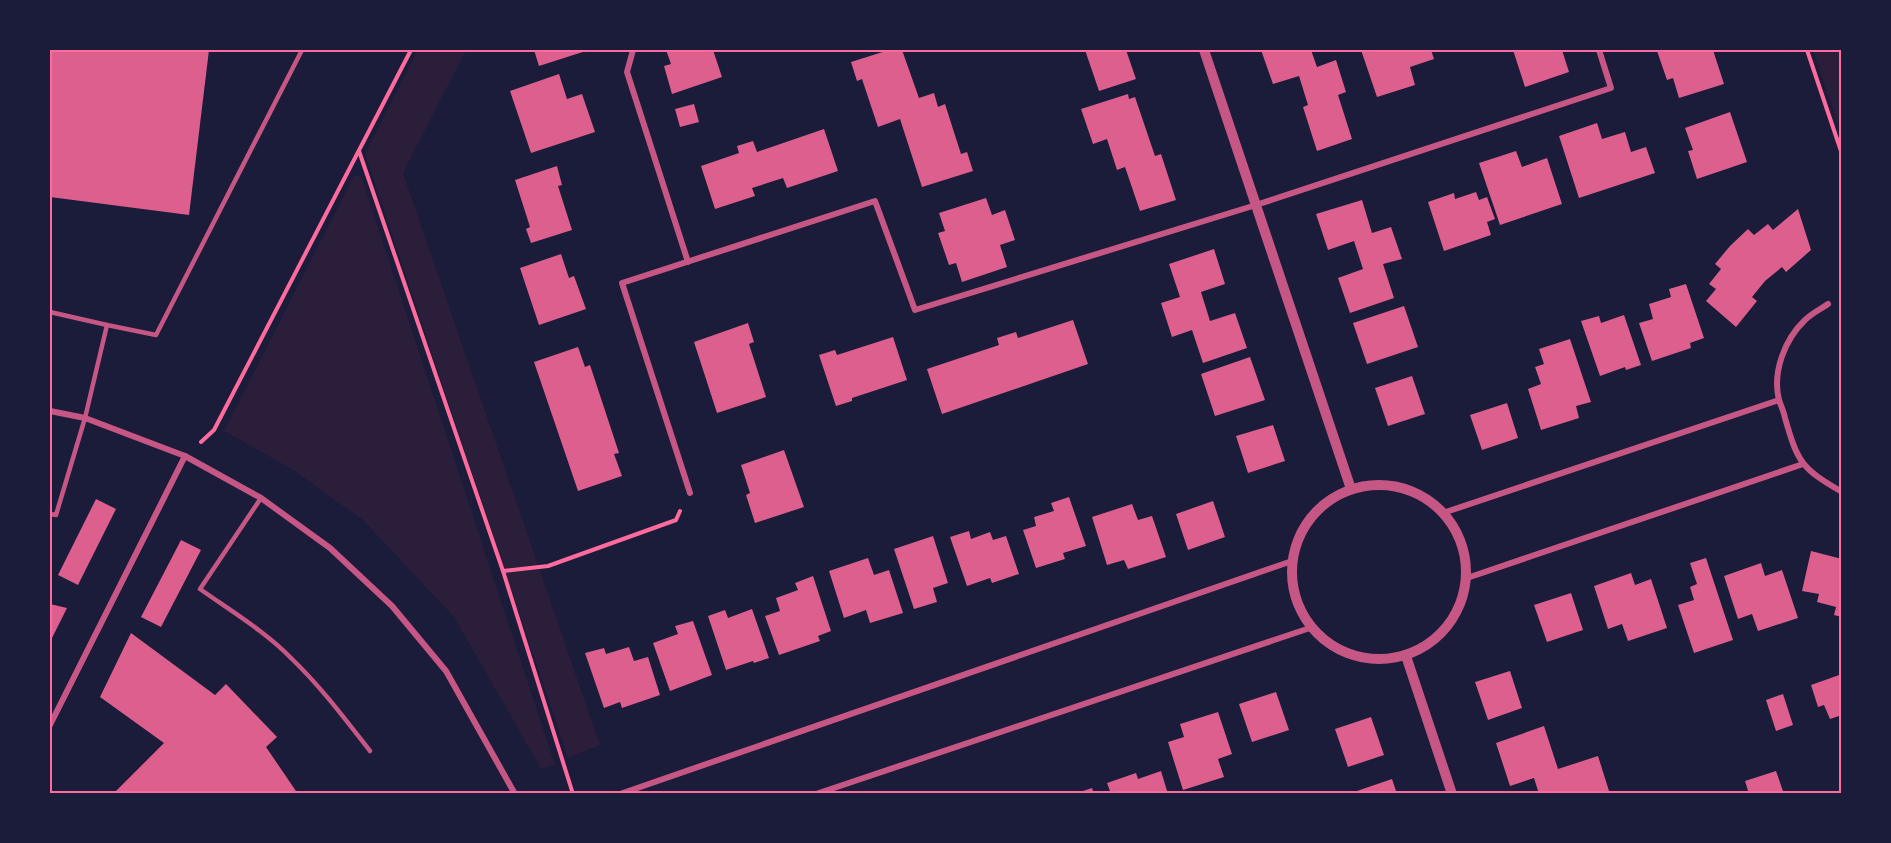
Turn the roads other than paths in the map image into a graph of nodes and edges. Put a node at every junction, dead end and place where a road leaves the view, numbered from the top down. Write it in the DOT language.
graph roads {
  1 [pos="302,50"];
  2 [pos="633,50"];
  3 [pos="1204,50"];
  4 [pos="1599,50"];
  5 [pos="1256,205"];
  6 [pos="688,262"];
  7 [pos="1828,304"];
  8 [pos="50,312"];
  9 [pos="107,325"];
  10 [pos="1779,400"];
  11 [pos="50,411"];
  12 [pos="85,418"];
  13 [pos="185,456"];
  14 [pos="1803,464"];
  15 [pos="1351,489"];
  16 [pos="1842,492"];
  17 [pos="690,493"];
  18 [pos="261,498"];
  19 [pos="1443,513"];
  20 [pos="50,514"];
  21 [pos="1292,561"];
  22 [pos="1467,578"];
  23 [pos="1310,627"];
  24 [pos="1406,656"];
  25 [pos="50,725"];
  26 [pos="370,751"];
  27 [pos="515,794"];
  28 [pos="620,794"];
  29 [pos="816,794"];
  30 [pos="1452,794"];
  1 -- 9 [label="lane"];
  2 -- 6 [label="street"];
  3 -- 5 [label="street"];
  4 -- 5 [label="street"];
  5 -- 6 [label="street"];
  5 -- 15 [label="street"];
  6 -- 17 [label="street"];
  7 -- 10 [label="street"];
  8 -- 9 [label="lane"];
  9 -- 12 [label="lane"];
  10 -- 14 [label="street"];
  10 -- 19 [label="street"];
  11 -- 12 [label="street"];
  12 -- 13 [label="street"];
  12 -- 20 [label="lane"];
  13 -- 18 [label="street"];
  13 -- 25 [label="street"];
  14 -- 16 [label="street"];
  14 -- 22 [label="street"];
  15 -- 19 [label="street"];
  15 -- 21 [label="street"];
  18 -- 26 [label="lane"];
  18 -- 27 [label="street"];
  19 -- 22 [label="street"];
  21 -- 23 [label="street"];
  21 -- 28 [label="street"];
  22 -- 24 [label="street"];
  23 -- 24 [label="street"];
  23 -- 29 [label="street"];
  24 -- 30 [label="street"];
}
